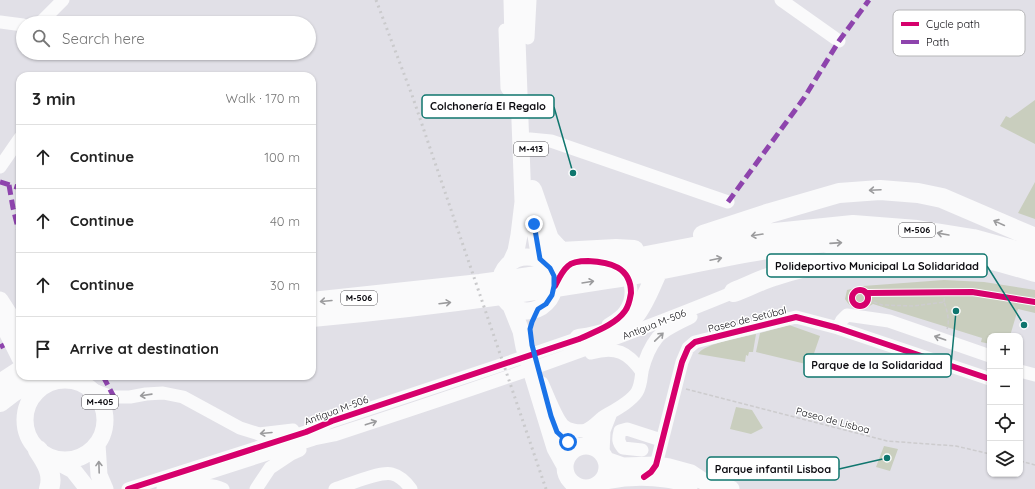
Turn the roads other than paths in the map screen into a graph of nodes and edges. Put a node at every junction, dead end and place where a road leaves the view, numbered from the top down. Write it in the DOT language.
graph roads {
  1 [pos="63,0"];
  2 [pos="504,0"];
  3 [pos="520,0"];
  4 [pos="781,0"];
  5 [pos="47,16"];
  6 [pos="0,22"];
  7 [pos="16,24"];
  8 [pos="839,41"];
  9 [pos="512,94"];
  10 [pos="530,139"];
  11 [pos="16,144"];
  12 [pos="0,167"];
  13 [pos="532,190"];
  14 [pos="728,202"];
  15 [pos="519,235"];
  16 [pos="797,238"];
  17 [pos="1035,238"];
  18 [pos="673,245"];
  19 [pos="561,252"];
  20 [pos="1035,256"];
  21 [pos="541,260"];
  22 [pos="511,262"];
  23 [pos="1035,274"];
  24 [pos="554,286"];
  25 [pos="734,292"];
  26 [pos="0,295"];
  27 [pos="407,301"];
  28 [pos="316,302"];
  29 [pos="511,306"];
  30 [pos="538,309"];
  31 [pos="3,311"];
  32 [pos="316,316"];
  33 [pos="16,326"];
  34 [pos="838,328"];
  35 [pos="0,337"];
  36 [pos="579,339"];
  37 [pos="16,347"];
  38 [pos="987,355"];
  39 [pos="555,361"];
  40 [pos="16,367"];
  41 [pos="642,372"];
  42 [pos="1023,372"];
  43 [pos="16,374"];
  44 [pos="1035,375"];
  45 [pos="987,378"];
  46 [pos="22,380"];
  47 [pos="27,380"];
  48 [pos="34,380"];
  49 [pos="57,380"];
  50 [pos="70,380"];
  51 [pos="542,383"];
  52 [pos="0,384"];
  53 [pos="89,388"];
  54 [pos="31,399"];
  55 [pos="0,402"];
  56 [pos="607,415"];
  57 [pos="332,421"];
  58 [pos="334,435"];
  59 [pos="646,435"];
  60 [pos="662,440"];
  61 [pos="97,444"];
  62 [pos="581,447"];
  63 [pos="42,453"];
  64 [pos="605,457"];
  65 [pos="565,466"];
  66 [pos="645,471"];
  67 [pos="596,486"];
  68 [pos="49,489"];
  69 [pos="88,489"];
  70 [pos="105,489"];
  71 [pos="128,489"];
  72 [pos="163,489"];
  73 [pos="179,489"];
  74 [pos="223,489"];
  75 [pos="256,489"];
  76 [pos="335,489"];
  77 [pos="411,489"];
  78 [pos="731,489"];
  1 -- 5 [label="street"];
  2 -- 9 [label="street"];
  3 -- 9 [label="street"];
  3 -- 10 [label="main road, M-413"];
  3 -- 15 [label="main road, M-413"];
  4 -- 8 [label="street"];
  6 -- 7 [label="street"];
  9 -- 15 [label="street"];
  10 -- 13 [label="main road, M-413"];
  10 -- 14 [label="street"];
  11 -- 12 [label="street"];
  13 -- 19 [label="highway"];
  13 -- 21 [label="main road, M-413"];
  15 -- 22 [label="main road, M-413"];
  20 -- 16 [label="highway, M-506, one-way"];
  16 -- 23 [label="highway, M-506, one-way"];
  16 -- 27 [label="highway, M-506"];
  17 -- 18 [label="highway, one-way"];
  18 -- 19 [label="highway"];
  18 -- 36 [label="highway"];
  19 -- 21 [label="highway"];
  21 -- 22 [label="main road"];
  21 -- 24 [label="main road, M-413"];
  22 -- 29 [label="main road, M-413"];
  23 -- 25 [label="highway"];
  24 -- 30 [label="main road"];
  24 -- 36 [label="street, Antigua M-506"];
  25 -- 39 [label="street, Antigua M-506"];
  41 -- 25 [label="street, one-way"];
  26 -- 31 [label="street"];
  27 -- 28 [label="highway, M-506, one-way"];
  27 -- 32 [label="highway, M-506"];
  29 -- 30 [label="main road"];
  29 -- 65 [label="main road, M-413"];
  30 -- 51 [label="main road"];
  31 -- 33 [label="main road"];
  31 -- 37 [label="main road"];
  38 -- 34 [label="street, one-way"];
  34 -- 45 [label="street, Paseo de Setúbal"];
  34 -- 60 [label="street, Paseo de Setúbal"];
  35 -- 40 [label="street"];
  36 -- 57 [label="street, Antigua M-506"];
  39 -- 41 [label="street"];
  58 -- 39 [label="street, Antigua M-506, one-way"];
  41 -- 56 [label="street"];
  42 -- 44 [label="street"];
  43 -- 52 [label="highway"];
  46 -- 54 [label="street"];
  47 -- 54 [label="main road"];
  48 -- 55 [label="highway"];
  49 -- 54 [label="main road, M-405"];
  50 -- 53 [label="main road, M-405"];
  51 -- 56 [label="street"];
  51 -- 62 [label="main road"];
  57 -- 53 [label="street, one-way"];
  53 -- 61 [label="main road, M-405"];
  54 -- 63 [label="main road"];
  56 -- 62 [label="street"];
  56 -- 64 [label="street"];
  57 -- 71 [label="street, Antigua M-506"];
  58 -- 72 [label="street, Antigua M-506"];
  58 -- 75 [label="street"];
  59 -- 60 [label="street"];
  59 -- 66 [label="street"];
  59 -- 66 [label="street"];
  60 -- 66 [label="street, Paseo de Setúbal"];
  61 -- 63 [label="main road"];
  70 -- 61 [label="main road, M-405, one-way"];
  62 -- 64 [label="main road"];
  62 -- 65 [label="main road"];
  63 -- 68 [label="highway"];
  63 -- 69 [label="main road"];
  64 -- 66 [label="main road"];
  64 -- 67 [label="main road"];
  65 -- 67 [label="main road, M-413"];
  66 -- 67 [label="main road"];
  66 -- 78 [label="main road"];
  73 -- 74 [label="street"];
  76 -- 77 [label="street"];
}
